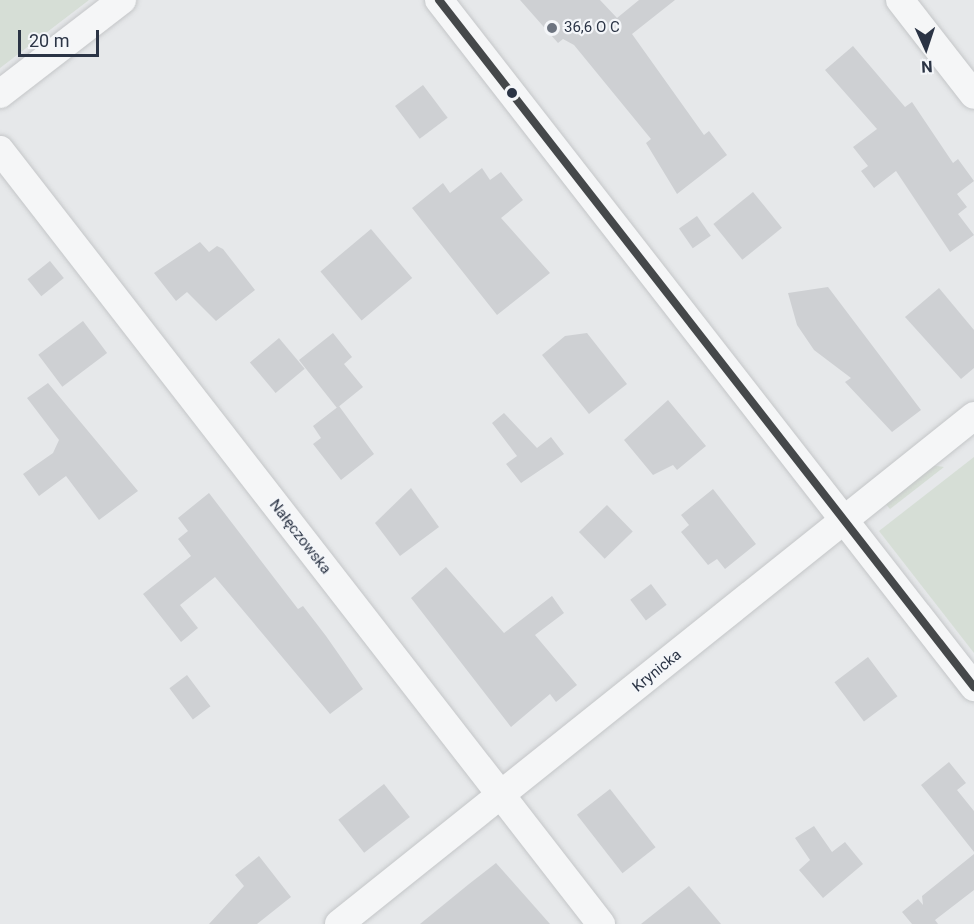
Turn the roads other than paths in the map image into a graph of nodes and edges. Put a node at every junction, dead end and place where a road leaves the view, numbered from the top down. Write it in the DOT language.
graph roads {
  1 [pos="122,0"];
  2 [pos="439,0"];
  3 [pos="900,0"];
  4 [pos="0,94"];
  5 [pos="974,95"];
  6 [pos="0,150"];
  7 [pos="974,416"];
  8 [pos="844,520"];
  9 [pos="974,687"];
  10 [pos="501,795"];
  11 [pos="339,924"];
  12 [pos="601,924"];
  1 -- 4 [label="street"];
  2 -- 8 [label="street"];
  3 -- 5 [label="street"];
  6 -- 10 [label="street, Nałęczowska"];
  7 -- 8 [label="street, Krynicka"];
  8 -- 9 [label="street"];
  8 -- 10 [label="street, Krynicka"];
  10 -- 11 [label="street, Krynicka"];
  10 -- 12 [label="street, Nałęczowska"];
}
